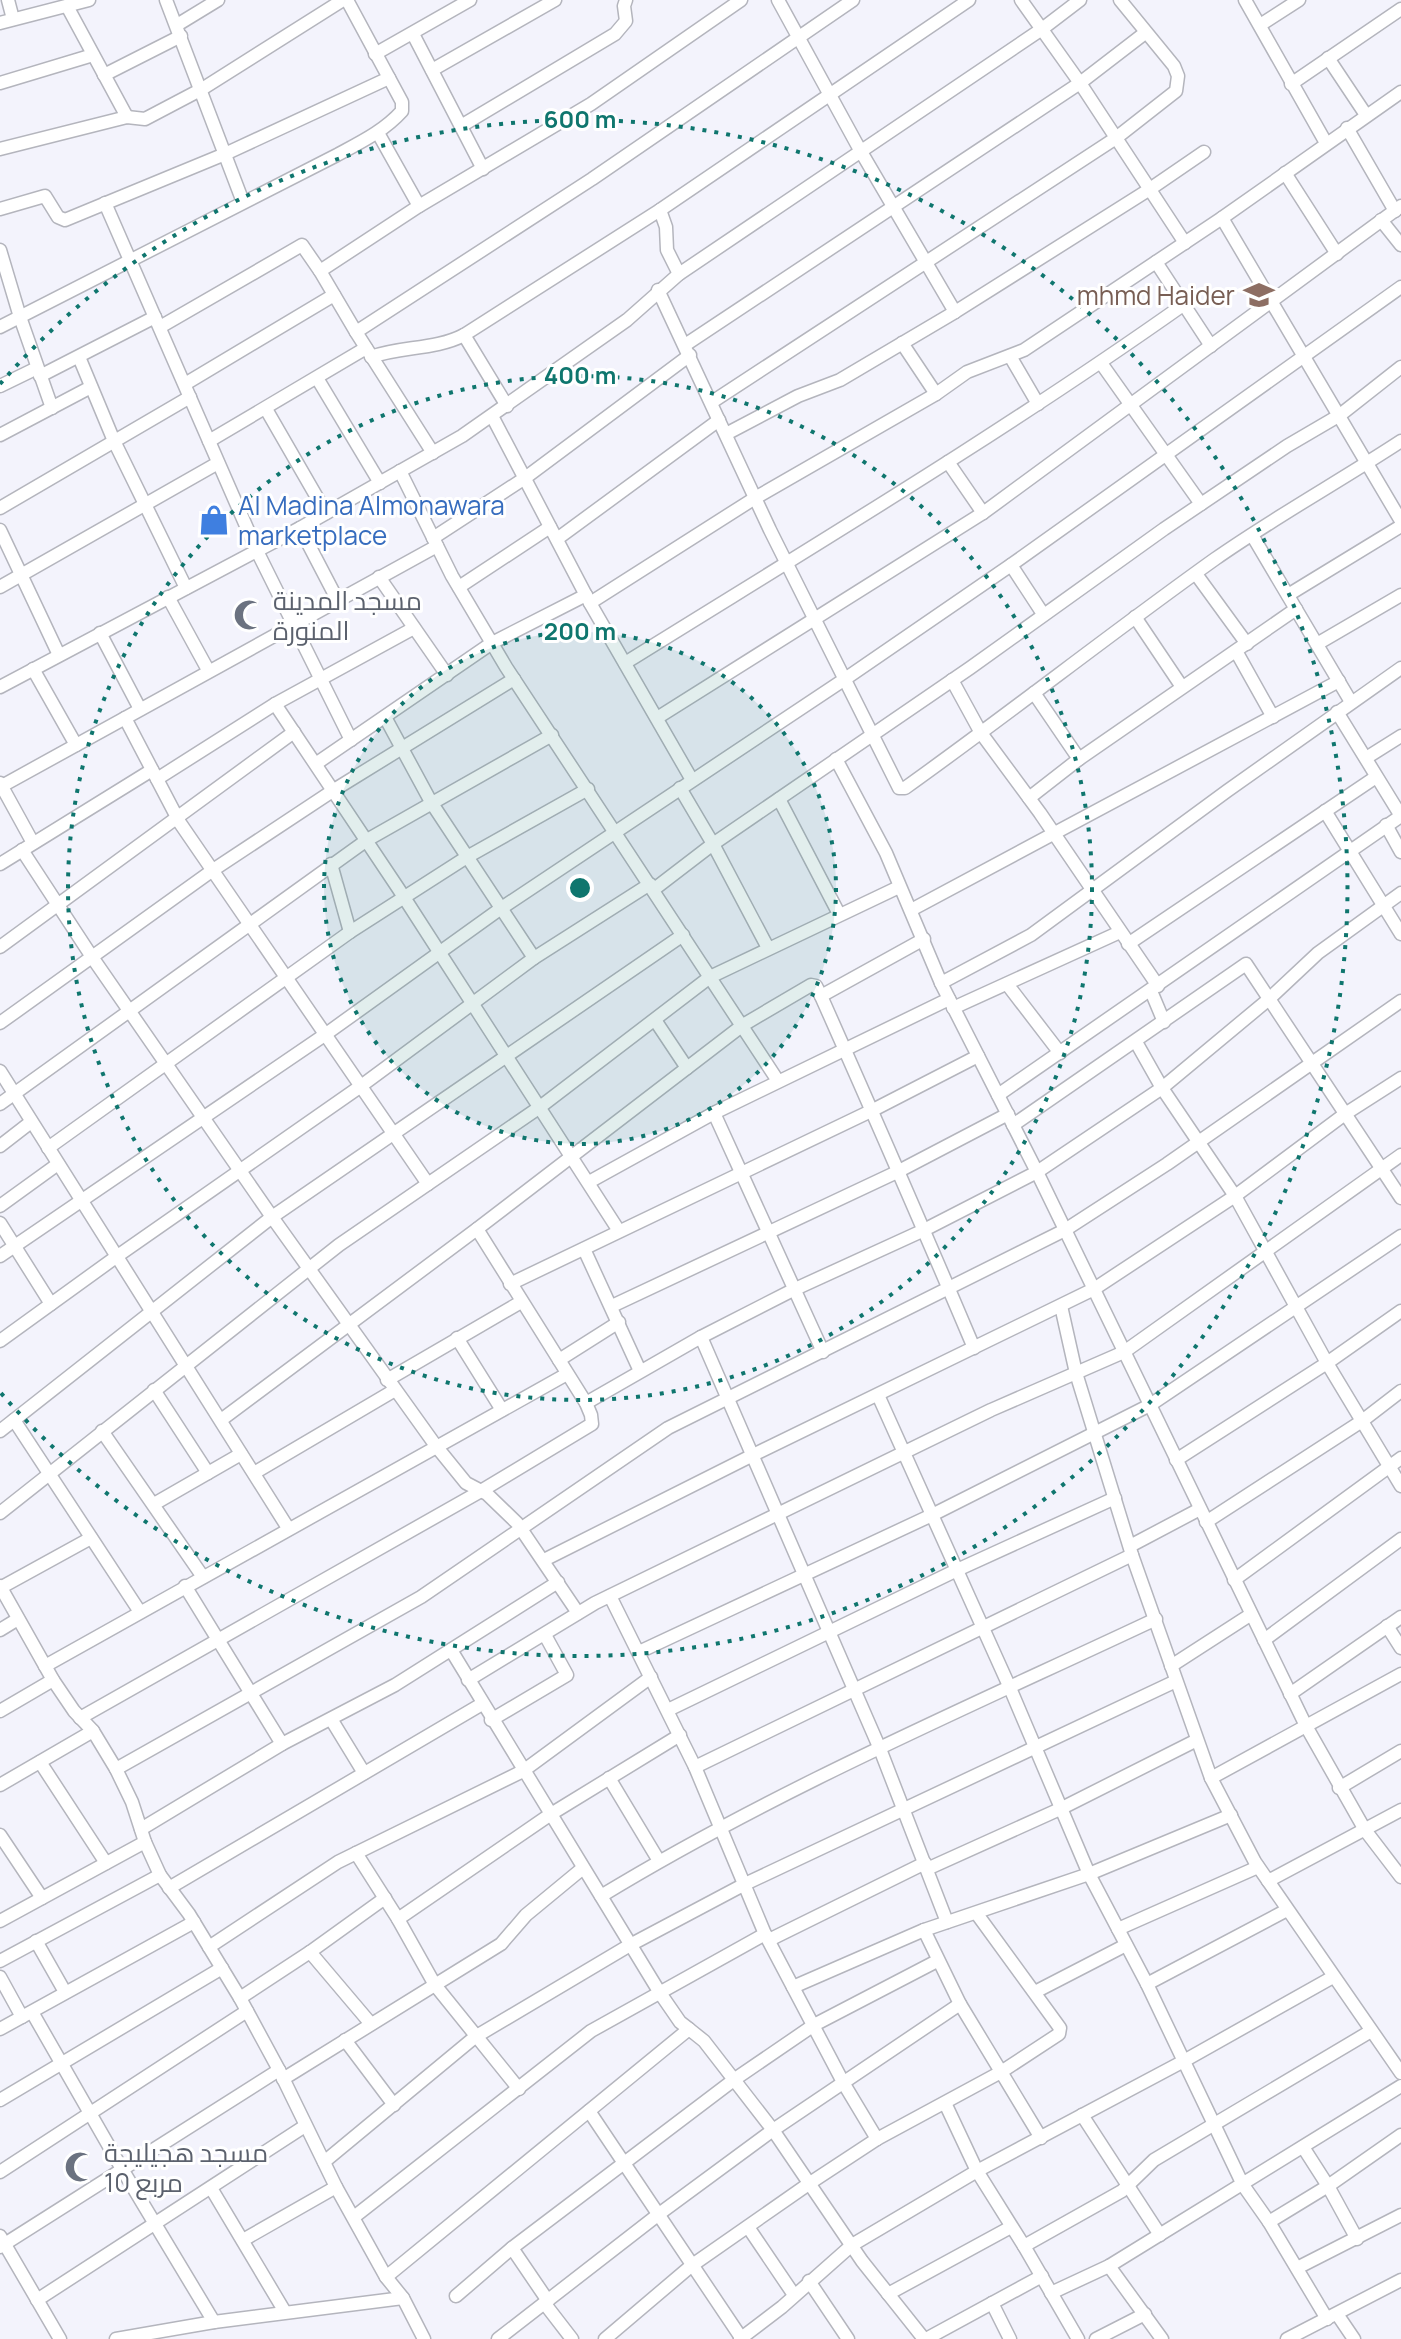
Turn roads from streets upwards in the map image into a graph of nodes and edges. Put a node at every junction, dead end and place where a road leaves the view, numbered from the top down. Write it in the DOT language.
graph roads {
  1 [pos="8,0"];
  2 [pos="89,0"];
  3 [pos="166,0"];
  4 [pos="218,0"];
  5 [pos="345,0"];
  6 [pos="470,0"];
  7 [pos="555,0"];
  8 [pos="626,0"];
  9 [pos="741,0"];
  10 [pos="778,0"];
  11 [pos="853,0"];
  12 [pos="969,0"];
  13 [pos="1021,0"];
  14 [pos="1080,0"];
  15 [pos="1120,0"];
  16 [pos="1245,0"];
  17 [pos="1299,0"];
  18 [pos="67,6"];
  19 [pos="1401,10"];
  20 [pos="13,19"];
  21 [pos="0,23"];
  22 [pos="1260,25"];
  23 [pos="1042,29"];
  24 [pos="179,31"];
  25 [pos="1145,33"];
  26 [pos="413,34"];
  27 [pos="799,39"];
  28 [pos="375,54"];
  29 [pos="93,55"];
  30 [pos="1328,58"];
  31 [pos="432,70"];
  32 [pos="104,75"];
  33 [pos="389,78"];
  34 [pos="0,83"];
  35 [pos="1080,83"];
  36 [pos="1291,84"];
  37 [pos="202,89"];
  38 [pos="1401,92"];
  39 [pos="831,96"];
  40 [pos="1366,115"];
  41 [pos="127,117"];
  42 [pos="461,126"];
  43 [pos="1347,128"];
  44 [pos="378,133"];
  45 [pos="1116,138"];
  46 [pos="1326,143"];
  47 [pos="0,149"];
  48 [pos="860,150"];
  49 [pos="1204,152"];
  50 [pos="225,154"];
  51 [pos="483,169"];
  52 [pos="1285,173"];
  53 [pos="1150,189"];
  54 [pos="243,202"];
  55 [pos="105,203"];
  56 [pos="419,206"];
  57 [pos="894,207"];
  58 [pos="0,209"];
  59 [pos="1398,209"];
  60 [pos="660,210"];
  61 [pos="1222,218"];
  62 [pos="1381,220"];
  63 [pos="1185,243"];
  64 [pos="1401,245"];
  65 [pos="0,250"];
  66 [pos="1337,254"];
  67 [pos="130,260"];
  68 [pos="1156,262"];
  69 [pos="927,263"];
  70 [pos="2,266"];
  71 [pos="320,271"];
  72 [pos="679,274"];
  73 [pos="1401,287"];
  74 [pos="658,290"];
  75 [pos="334,295"];
  76 [pos="1271,301"];
  77 [pos="1183,305"];
  78 [pos="955,312"];
  79 [pos="20,317"];
  80 [pos="157,322"];
  81 [pos="0,327"];
  82 [pos="356,332"];
  83 [pos="464,335"];
  84 [pos="902,343"];
  85 [pos="1211,346"];
  86 [pos="687,350"];
  87 [pos="368,353"];
  88 [pos="1010,356"];
  89 [pos="79,357"];
  90 [pos="1306,357"];
  91 [pos="1101,363"];
  92 [pos="1401,367"];
  93 [pos="39,372"];
  94 [pos="317,378"];
  95 [pos="185,384"];
  96 [pos="0,386"];
  97 [pos="91,387"];
  98 [pos="936,394"];
  99 [pos="190,397"];
  100 [pos="712,402"];
  101 [pos="1038,404"];
  102 [pos="1133,405"];
  103 [pos="507,406"];
  104 [pos="52,408"];
  105 [pos="266,409"];
  106 [pos="1340,415"];
  107 [pos="492,416"];
  108 [pos="719,420"];
  109 [pos="726,434"];
  110 [pos="0,435"];
  111 [pos="114,441"];
  112 [pos="209,441"];
  113 [pos="1401,441"];
  114 [pos="433,453"];
  115 [pos="1166,456"];
  116 [pos="948,462"];
  117 [pos="218,463"];
  118 [pos="1367,463"];
  119 [pos="400,471"];
  120 [pos="525,478"];
  121 [pos="380,483"];
  122 [pos="755,498"];
  123 [pos="1201,504"];
  124 [pos="145,506"];
  125 [pos="0,508"];
  126 [pos="326,513"];
  127 [pos="983,513"];
  128 [pos="1400,518"];
  129 [pos="550,527"];
  130 [pos="300,528"];
  131 [pos="0,530"];
  132 [pos="1252,535"];
  133 [pos="557,539"];
  134 [pos="435,542"];
  135 [pos="257,551"];
  136 [pos="786,562"];
  137 [pos="1011,565"];
  138 [pos="1196,574"];
  139 [pos="21,575"];
  140 [pos="379,577"];
  141 [pos="0,587"];
  142 [pos="459,587"];
  143 [pos="186,588"];
  144 [pos="1288,595"];
  145 [pos="1401,595"];
  146 [pos="168,597"];
  147 [pos="337,599"];
  148 [pos="588,599"];
  149 [pos="1296,609"];
  150 [pos="1043,614"];
  151 [pos="1135,617"];
  152 [pos="815,619"];
  153 [pos="292,624"];
  154 [pos="414,628"];
  155 [pos="100,633"];
  156 [pos="492,643"];
  157 [pos="1317,644"];
  158 [pos="1242,648"];
  159 [pos="59,655"];
  160 [pos="625,663"];
  161 [pos="1401,668"];
  162 [pos="33,669"];
  163 [pos="208,670"];
  164 [pos="447,675"];
  165 [pos="514,679"];
  166 [pos="845,679"];
  167 [pos="319,680"];
  168 [pos="952,680"];
  169 [pos="1339,681"];
  170 [pos="0,687"];
  171 [pos="1182,687"];
  172 [pos="1034,693"];
  173 [pos="1351,702"];
  174 [pos="275,704"];
  175 [pos="140,709"];
  176 [pos="1337,712"];
  177 [pos="385,717"];
  178 [pos="1273,717"];
  179 [pos="125,718"];
  180 [pos="657,718"];
  181 [pos="294,732"];
  182 [pos="981,733"];
  183 [pos="871,734"];
  184 [pos="552,735"];
  185 [pos="1401,736"];
  186 [pos="351,740"];
  187 [pos="76,745"];
  188 [pos="402,748"];
  189 [pos="1366,758"];
  190 [pos="836,759"];
  191 [pos="1079,759"];
  192 [pos="317,763"];
  193 [pos="155,775"];
  194 [pos="1376,777"];
  195 [pos="692,780"];
  196 [pos="1,785"];
  197 [pos="680,788"];
  198 [pos="588,789"];
  199 [pos="334,790"];
  200 [pos="1029,798"];
  201 [pos="779,799"];
  202 [pos="431,802"];
  203 [pos="1325,811"];
  204 [pos="1401,816"];
  205 [pos="177,818"];
  206 [pos="1386,825"];
  207 [pos="617,832"];
  208 [pos="1054,835"];
  209 [pos="367,840"];
  210 [pos="713,844"];
  211 [pos="27,847"];
  212 [pos="1350,850"];
  213 [pos="1401,852"];
  214 [pos="467,857"];
  215 [pos="0,864"];
  216 [pos="331,864"];
  217 [pos="213,870"];
  218 [pos="651,887"];
  219 [pos="899,887"];
  220 [pos="1091,890"];
  221 [pos="1401,893"];
  222 [pos="403,896"];
  223 [pos="1383,904"];
  224 [pos="58,905"];
  225 [pos="500,909"];
  226 [pos="911,910"];
  227 [pos="839,914"];
  228 [pos="249,924"];
  229 [pos="350,932"];
  230 [pos="1120,932"];
  231 [pos="1401,934"];
  232 [pos="683,935"];
  233 [pos="924,939"];
  234 [pos="1128,944"];
  235 [pos="0,947"];
  236 [pos="768,948"];
  237 [pos="439,953"];
  238 [pos="92,957"];
  239 [pos="534,958"];
  240 [pos="286,977"];
  241 [pos="710,977"];
  242 [pos="941,983"];
  243 [pos="1007,984"];
  244 [pos="1154,989"];
  245 [pos="821,996"];
  246 [pos="1269,999"];
  247 [pos="1401,1001"];
  248 [pos="473,1004"];
  249 [pos="951,1004"];
  250 [pos="129,1011"];
  251 [pos="655,1020"];
  252 [pos="1164,1022"];
  253 [pos="0,1023"];
  254 [pos="743,1025"];
  255 [pos="326,1034"];
  256 [pos="1136,1042"];
  257 [pos="845,1049"];
  258 [pos="1060,1053"];
  259 [pos="506,1054"];
  260 [pos="978,1056"];
  261 [pos="166,1063"];
  262 [pos="1311,1063"];
  263 [pos="687,1068"];
  264 [pos="0,1071"];
  265 [pos="1401,1078"];
  266 [pos="778,1081"];
  267 [pos="361,1086"];
  268 [pos="1162,1088"];
  269 [pos="14,1094"];
  270 [pos="998,1095"];
  271 [pos="0,1104"];
  272 [pos="540,1107"];
  273 [pos="873,1110"];
  274 [pos="714,1113"];
  275 [pos="1345,1114"];
  276 [pos="205,1118"];
  277 [pos="1010,1120"];
  278 [pos="31,1122"];
  279 [pos="392,1133"];
  280 [pos="1199,1141"];
  281 [pos="0,1146"];
  282 [pos="48,1148"];
  283 [pos="1401,1155"];
  284 [pos="572,1156"];
  285 [pos="58,1164"];
  286 [pos="1381,1169"];
  287 [pos="241,1170"];
  288 [pos="897,1172"];
  289 [pos="1037,1172"];
  290 [pos="740,1173"];
  291 [pos="589,1182"];
  292 [pos="428,1184"];
  293 [pos="1235,1196"];
  294 [pos="1401,1198"];
  295 [pos="81,1201"];
  296 [pos="0,1206"];
  297 [pos="272,1217"];
  298 [pos="0,1223"];
  299 [pos="477,1229"];
  300 [pos="1065,1230"];
  301 [pos="619,1231"];
  302 [pos="922,1231"];
  303 [pos="767,1233"];
  304 [pos="1401,1236"];
  305 [pos="14,1246"];
  306 [pos="584,1249"];
  307 [pos="1266,1253"];
  308 [pos="0,1256"];
  309 [pos="116,1257"];
  310 [pos="309,1269"];
  311 [pos="510,1284"];
  312 [pos="949,1289"];
  313 [pos="1094,1289"];
  314 [pos="793,1290"];
  315 [pos="521,1302"];
  316 [pos="51,1304"];
  317 [pos="612,1306"];
  318 [pos="1061,1306"];
  319 [pos="1296,1307"];
  320 [pos="1401,1311"];
  321 [pos="152,1313"];
  322 [pos="619,1322"];
  323 [pos="348,1324"];
  324 [pos="701,1337"];
  325 [pos="457,1338"];
  326 [pos="0,1341"];
  327 [pos="974,1348"];
  328 [pos="823,1352"];
  329 [pos="1124,1352"];
  330 [pos="559,1360"];
  331 [pos="1327,1363"];
  332 [pos="186,1365"];
  333 [pos="640,1371"];
  334 [pos="1076,1373"];
  335 [pos="567,1374"];
  336 [pos="391,1385"];
  337 [pos="154,1390"];
  338 [pos="1401,1391"];
  339 [pos="878,1395"];
  340 [pos="729,1398"];
  341 [pos="586,1403"];
  342 [pos="1150,1405"];
  343 [pos="502,1410"];
  344 [pos="14,1420"];
  345 [pos="221,1420"];
  346 [pos="1362,1421"];
  347 [pos="0,1431"];
  348 [pos="102,1431"];
  349 [pos="1096,1433"];
  350 [pos="436,1446"];
  351 [pos="904,1452"];
  352 [pos="241,1454"];
  353 [pos="753,1455"];
  354 [pos="1401,1458"];
  355 [pos="1176,1460"];
  356 [pos="1389,1466"];
  357 [pos="208,1473"];
  358 [pos="254,1473"];
  359 [pos="49,1474"];
  360 [pos="1401,1486"];
  361 [pos="481,1491"];
  362 [pos="1115,1498"];
  363 [pos="154,1504"];
  364 [pos="0,1513"];
  365 [pos="779,1515"];
  366 [pos="932,1515"];
  367 [pos="1203,1516"];
  368 [pos="288,1528"];
  369 [pos="522,1530"];
  370 [pos="91,1538"];
  371 [pos="1401,1539"];
  372 [pos="1131,1550"];
  373 [pos="544,1560"];
  374 [pos="957,1570"];
  375 [pos="804,1574"];
  376 [pos="203,1577"];
  377 [pos="1234,1580"];
  378 [pos="558,1582"];
  379 [pos="185,1586"];
  380 [pos="0,1587"];
  381 [pos="610,1596"];
  382 [pos="140,1612"];
  383 [pos="578,1613"];
  384 [pos="1250,1615"];
  385 [pos="1401,1617"];
  386 [pos="18,1619"];
  387 [pos="1156,1619"];
  388 [pos="1387,1626"];
  389 [pos="983,1627"];
  390 [pos="0,1630"];
  391 [pos="830,1631"];
  392 [pos="545,1635"];
  393 [pos="217,1640"];
  394 [pos="1264,1640"];
  395 [pos="1401,1648"];
  396 [pos="451,1650"];
  397 [pos="639,1652"];
  398 [pos="45,1666"];
  399 [pos="1171,1666"];
  400 [pos="1401,1674"];
  401 [pos="651,1677"];
  402 [pos="53,1680"];
  403 [pos="468,1680"];
  404 [pos="1176,1681"];
  405 [pos="1010,1688"];
  406 [pos="855,1690"];
  407 [pos="251,1693"];
  408 [pos="1290,1694"];
  409 [pos="482,1704"];
  410 [pos="668,1710"];
  411 [pos="0,1711"];
  412 [pos="80,1718"];
  413 [pos="331,1719"];
  414 [pos="491,1720"];
  415 [pos="1306,1726"];
  416 [pos="93,1731"];
  417 [pos="680,1735"];
  418 [pos="1195,1741"];
  419 [pos="282,1744"];
  420 [pos="1036,1746"];
  421 [pos="880,1749"];
  422 [pos="1401,1751"];
  423 [pos="40,1762"];
  424 [pos="695,1767"];
  425 [pos="116,1769"];
  426 [pos="523,1771"];
  427 [pos="364,1773"];
  428 [pos="609,1778"];
  429 [pos="1211,1778"];
  430 [pos="0,1785"];
  431 [pos="1339,1788"];
  432 [pos="904,1809"];
  433 [pos="1060,1809"];
  434 [pos="1401,1810"];
  435 [pos="551,1814"];
  436 [pos="1231,1815"];
  437 [pos="721,1828"];
  438 [pos="1365,1830"];
  439 [pos="0,1835"];
  440 [pos="143,1836"];
  441 [pos="356,1853"];
  442 [pos="659,1861"];
  443 [pos="106,1863"];
  444 [pos="926,1866"];
  445 [pos="1258,1867"];
  446 [pos="583,1868"];
  447 [pos="1089,1874"];
  448 [pos="160,1875"];
  449 [pos="1401,1877"];
  450 [pos="1268,1881"];
  451 [pos="745,1884"];
  452 [pos="169,1888"];
  453 [pos="601,1896"];
  454 [pos="42,1898"];
  455 [pos="385,1898"];
  456 [pos="1287,1910"];
  457 [pos="977,1914"];
  458 [pos="398,1919"];
  459 [pos="0,1921"];
  460 [pos="194,1922"];
  461 [pos="947,1922"];
  462 [pos="1118,1929"];
  463 [pos="924,1930"];
  464 [pos="767,1937"];
  465 [pos="36,1941"];
  466 [pos="630,1945"];
  467 [pos="1126,1945"];
  468 [pos="209,1947"];
  469 [pos="310,1952"];
  470 [pos="0,1961"];
  471 [pos="937,1961"];
  472 [pos="222,1968"];
  473 [pos="0,1977"];
  474 [pos="1333,1977"];
  475 [pos="1147,1984"];
  476 [pos="435,1985"];
  477 [pos="793,1987"];
  478 [pos="65,1992"];
  479 [pos="1035,1992"];
  480 [pos="660,1993"];
  481 [pos="240,1998"];
  482 [pos="960,2004"];
  483 [pos="247,2011"];
  484 [pos="27,2014"];
  485 [pos="371,2024"];
  486 [pos="814,2025"];
  487 [pos="0,2029"];
  488 [pos="689,2029"];
  489 [pos="1371,2031"];
  490 [pos="475,2037"];
  491 [pos="345,2040"];
  492 [pos="1182,2062"];
  493 [pos="62,2064"];
  494 [pos="1001,2072"];
  495 [pos="1401,2073"];
  496 [pos="281,2074"];
  497 [pos="735,2079"];
  498 [pos="844,2084"];
  499 [pos="1401,2086"];
  500 [pos="519,2089"];
  501 [pos="0,2100"];
  502 [pos="945,2103"];
  503 [pos="394,2105"];
  504 [pos="589,2111"];
  505 [pos="90,2114"];
  506 [pos="1082,2115"];
  507 [pos="1214,2124"];
  508 [pos="305,2126"];
  509 [pos="773,2130"];
  510 [pos="1401,2135"];
  511 [pos="1041,2138"];
  512 [pos="877,2139"];
  513 [pos="1303,2147"];
  514 [pos="324,2162"];
  515 [pos="625,2162"];
  516 [pos="122,2169"];
  517 [pos="977,2171"];
  518 [pos="0,2172"];
  519 [pos="810,2183"];
  520 [pos="1128,2185"];
  521 [pos="1243,2185"];
  522 [pos="1328,2186"];
  523 [pos="336,2187"];
  524 [pos="211,2188"];
  525 [pos="659,2214"];
  526 [pos="1401,2215"];
  527 [pos="354,2217"];
  528 [pos="1269,2222"];
  529 [pos="156,2224"];
  530 [pos="748,2227"];
  531 [pos="1011,2227"];
  532 [pos="1160,2235"];
  533 [pos="1357,2239"];
  534 [pos="243,2240"];
  535 [pos="2,2243"];
  536 [pos="852,2245"];
  537 [pos="1024,2246"];
  538 [pos="512,2248"];
  539 [pos="691,2266"];
  540 [pos="1109,2266"];
  541 [pos="1297,2268"];
  542 [pos="1042,2276"];
  543 [pos="386,2277"];
  544 [pos="1401,2280"];
  545 [pos="809,2281"];
  546 [pos="1051,2293"];
  547 [pos="888,2294"];
  548 [pos="794,2295"];
  549 [pos="456,2296"];
  550 [pos="403,2298"];
  551 [pos="37,2300"];
  552 [pos="546,2303"];
  553 [pos="992,2303"];
  554 [pos="285,2312"];
  555 [pos="1145,2314"];
  556 [pos="1332,2317"];
  557 [pos="214,2322"];
  558 [pos="187,2334"];
  559 [pos="60,2339"];
  560 [pos="116,2339"];
  561 [pos="424,2339"];
  562 [pos="498,2339"];
  563 [pos="572,2339"];
  564 [pos="605,2339"];
  565 [pos="742,2339"];
  566 [pos="848,2339"];
  567 [pos="925,2339"];
  568 [pos="1010,2339"];
  569 [pos="1078,2339"];
  570 [pos="1096,2339"];
  571 [pos="1162,2339"];
  572 [pos="1287,2339"];
  573 [pos="1354,2339"];
  1 -- 20 [label="street"];
  2 -- 18 [label="street"];
  3 -- 24 [label="street"];
  4 -- 24 [label="street"];
  5 -- 28 [label="street"];
  5 -- 37 [label="street"];
  6 -- 26 [label="street"];
  7 -- 31 [label="street"];
  8 -- 42 [label="street"];
  9 -- 51 [label="street"];
  10 -- 27 [label="street"];
  11 -- 27 [label="street"];
  12 -- 39 [label="street"];
  13 -- 23 [label="street"];
  14 -- 23 [label="street"];
  15 -- 25 [label="street"];
  16 -- 22 [label="street"];
  17 -- 22 [label="street"];
  18 -- 20 [label="street"];
  18 -- 29 [label="street"];
  19 -- 30 [label="street"];
  20 -- 21 [label="street"];
  22 -- 36 [label="street"];
  23 -- 35 [label="street"];
  23 -- 48 [label="street"];
  24 -- 32 [label="street"];
  24 -- 37 [label="street"];
  25 -- 35 [label="street"];
  25 -- 45 [label="street"];
  26 -- 28 [label="street"];
  26 -- 31 [label="street"];
  27 -- 39 [label="street"];
  27 -- 82 [label="street"];
  28 -- 33 [label="street"];
  29 -- 32 [label="street"];
  29 -- 34 [label="street"];
  30 -- 36 [label="street"];
  30 -- 40 [label="street"];
  31 -- 42 [label="street"];
  32 -- 41 [label="street"];
  33 -- 44 [label="street"];
  33 -- 50 [label="street"];
  35 -- 45 [label="street"];
  35 -- 57 [label="street"];
  36 -- 46 [label="street"];
  37 -- 41 [label="street"];
  37 -- 50 [label="street"];
  38 -- 40 [label="street"];
  39 -- 48 [label="street"];
  39 -- 60 [label="street"];
  40 -- 43 [label="street"];
  41 -- 47 [label="street"];
  42 -- 51 [label="street"];
  43 -- 46 [label="street"];
  43 -- 59 [label="street"];
  44 -- 54 [label="street"];
  44 -- 56 [label="street"];
  45 -- 53 [label="street"];
  45 -- 69 [label="street"];
  46 -- 52 [label="street"];
  48 -- 57 [label="street"];
  48 -- 72 [label="street"];
  49 -- 53 [label="street"];
  50 -- 54 [label="street"];
  50 -- 55 [label="street"];
  51 -- 56 [label="street"];
  52 -- 61 [label="street"];
  52 -- 66 [label="street"];
  53 -- 63 [label="street"];
  53 -- 78 [label="street"];
  54 -- 67 [label="street"];
  55 -- 58 [label="street"];
  55 -- 67 [label="street"];
  56 -- 71 [label="street"];
  57 -- 69 [label="street"];
  57 -- 86 [label="street"];
  59 -- 62 [label="street"];
  60 -- 72 [label="street"];
  60 -- 83 [label="street"];
  61 -- 63 [label="street"];
  61 -- 76 [label="street"];
  62 -- 64 [label="street"];
  62 -- 66 [label="street"];
  63 -- 68 [label="street"];
  65 -- 70 [label="street"];
  66 -- 76 [label="street"];
  67 -- 79 [label="street"];
  67 -- 80 [label="street"];
  68 -- 77 [label="street"];
  68 -- 88 [label="street"];
  69 -- 78 [label="street"];
  69 -- 100 [label="street"];
  70 -- 79 [label="street"];
  71 -- 75 [label="street"];
  71 -- 80 [label="street"];
  72 -- 74 [label="street"];
  73 -- 90 [label="street"];
  74 -- 86 [label="street"];
  74 -- 103 [label="street"];
  75 -- 82 [label="street"];
  75 -- 95 [label="street"];
  76 -- 85 [label="street"];
  76 -- 90 [label="street"];
  77 -- 85 [label="street"];
  77 -- 91 [label="street"];
  78 -- 84 [label="street"];
  79 -- 81 [label="street"];
  79 -- 93 [label="street"];
  80 -- 89 [label="street"];
  80 -- 95 [label="street"];
  82 -- 87 [label="street"];
  83 -- 87 [label="street"];
  83 -- 103 [label="street"];
  84 -- 98 [label="street"];
  84 -- 109 [label="street"];
  85 -- 102 [label="street"];
  86 -- 100 [label="street"];
  86 -- 120 [label="street"];
  87 -- 94 [label="street"];
  87 -- 114 [label="street"];
  88 -- 98 [label="street"];
  88 -- 101 [label="street"];
  89 -- 93 [label="street"];
  89 -- 97 [label="street"];
  90 -- 106 [label="street"];
  90 -- 115 [label="street"];
  91 -- 101 [label="street"];
  91 -- 102 [label="street"];
  92 -- 106 [label="street"];
  93 -- 96 [label="street"];
  93 -- 104 [label="street"];
  94 -- 105 [label="street"];
  94 -- 121 [label="street"];
  95 -- 99 [label="street"];
  97 -- 104 [label="street"];
  97 -- 111 [label="street"];
  98 -- 122 [label="street"];
  99 -- 111 [label="street"];
  99 -- 112 [label="street"];
  100 -- 108 [label="street"];
  101 -- 116 [label="street"];
  102 -- 115 [label="street"];
  102 -- 127 [label="street"];
  103 -- 107 [label="street"];
  104 -- 110 [label="street"];
  105 -- 112 [label="street"];
  105 -- 126 [label="street"];
  106 -- 118 [label="street"];
  106 -- 123 [label="street"];
  107 -- 114 [label="street"];
  107 -- 120 [label="street"];
  108 -- 109 [label="street"];
  108 -- 133 [label="street"];
  109 -- 122 [label="street"];
  111 -- 124 [label="street"];
  111 -- 125 [label="street"];
  112 -- 117 [label="street"];
  113 -- 118 [label="street"];
  114 -- 119 [label="street"];
  115 -- 123 [label="street"];
  115 -- 137 [label="street"];
  116 -- 127 [label="street"];
  116 -- 136 [label="street"];
  117 -- 124 [label="street"];
  117 -- 135 [label="street"];
  118 -- 128 [label="street"];
  118 -- 132 [label="street"];
  119 -- 121 [label="street"];
  119 -- 134 [label="street"];
  120 -- 129 [label="street"];
  120 -- 134 [label="street"];
  121 -- 126 [label="street"];
  122 -- 136 [label="street"];
  122 -- 148 [label="street"];
  123 -- 150 [label="street"];
  124 -- 139 [label="street"];
  124 -- 143 [label="street"];
  126 -- 130 [label="street"];
  127 -- 152 [label="street"];
  128 -- 144 [label="street"];
  129 -- 133 [label="street"];
  129 -- 142 [label="street"];
  130 -- 135 [label="street"];
  130 -- 147 [label="street"];
  131 -- 139 [label="street"];
  132 -- 138 [label="street"];
  132 -- 144 [label="street"];
  133 -- 148 [label="street"];
  134 -- 140 [label="street"];
  134 -- 142 [label="street"];
  135 -- 143 [label="street"];
  135 -- 153 [label="street"];
  136 -- 152 [label="street"];
  136 -- 160 [label="street"];
  137 -- 150 [label="street"];
  137 -- 166 [label="street"];
  138 -- 151 [label="street"];
  138 -- 158 [label="street"];
  139 -- 141 [label="street"];
  139 -- 159 [label="street"];
  140 -- 147 [label="street"];
  140 -- 154 [label="street"];
  142 -- 156 [label="street"];
  143 -- 146 [label="street"];
  144 -- 149 [label="street"];
  145 -- 157 [label="street"];
  146 -- 155 [label="street"];
  146 -- 163 [label="street"];
  147 -- 153 [label="street"];
  148 -- 156 [label="street"];
  148 -- 160 [label="street"];
  149 -- 157 [label="street"];
  149 -- 158 [label="street"];
  150 -- 168 [label="street"];
  151 -- 171 [label="street"];
  151 -- 172 [label="street"];
  152 -- 166 [label="street"];
  152 -- 180 [label="street"];
  153 -- 163 [label="street"];
  153 -- 167 [label="street"];
  154 -- 164 [label="street"];
  154 -- 167 [label="street"];
  155 -- 159 [label="street"];
  155 -- 175 [label="street"];
  156 -- 164 [label="street"];
  156 -- 165 [label="street"];
  157 -- 169 [label="street"];
  158 -- 171 [label="street"];
  158 -- 178 [label="street"];
  159 -- 162 [label="street"];
  160 -- 180 [label="street"];
  161 -- 173 [label="street"];
  162 -- 170 [label="street"];
  162 -- 187 [label="street"];
  163 -- 175 [label="street"];
  164 -- 177 [label="street"];
  165 -- 184 [label="street"];
  165 -- 188 [label="street"];
  166 -- 183 [label="street"];
  166 -- 195 [label="street"];
  167 -- 174 [label="street"];
  167 -- 186 [label="street"];
  168 -- 182 [label="street"];
  168 -- 183 [label="street"];
  169 -- 173 [label="street"];
  169 -- 178 [label="street"];
  171 -- 191 [label="street"];
  172 -- 182 [label="street"];
  172 -- 191 [label="street"];
  173 -- 176 [label="street"];
  174 -- 181 [label="street"];
  174 -- 193 [label="street"];
  175 -- 179 [label="street"];
  176 -- 189 [label="street"];
  176 -- 220 [label="street"];
  177 -- 186 [label="street"];
  177 -- 188 [label="street"];
  178 -- 208 [label="street"];
  179 -- 187 [label="street"];
  179 -- 193 [label="street"];
  180 -- 195 [label="street"];
  181 -- 192 [label="street"];
  181 -- 205 [label="street"];
  182 -- 183 [label="street"];
  182 -- 200 [label="street"];
  183 -- 190 [label="street"];
  184 -- 198 [label="street"];
  184 -- 202 [label="street"];
  185 -- 189 [label="street"];
  186 -- 192 [label="street"];
  187 -- 196 [label="street"];
  188 -- 199 [label="street"];
  188 -- 202 [label="street"];
  189 -- 194 [label="street"];
  190 -- 201 [label="street"];
  190 -- 219 [label="street"];
  191 -- 200 [label="street"];
  192 -- 199 [label="street"];
  193 -- 205 [label="street"];
  193 -- 211 [label="street"];
  194 -- 203 [label="street"];
  194 -- 204 [label="street"];
  195 -- 197 [label="street"];
  196 -- 211 [label="street"];
  197 -- 207 [label="street"];
  197 -- 210 [label="street"];
  198 -- 207 [label="street"];
  198 -- 214 [label="street"];
  199 -- 209 [label="street"];
  199 -- 217 [label="street"];
  200 -- 208 [label="street"];
  201 -- 210 [label="street"];
  201 -- 227 [label="street"];
  202 -- 209 [label="street"];
  202 -- 214 [label="street"];
  203 -- 212 [label="street"];
  203 -- 234 [label="street"];
  204 -- 206 [label="street"];
  205 -- 217 [label="street"];
  205 -- 224 [label="street"];
  206 -- 212 [label="street"];
  206 -- 213 [label="street"];
  207 -- 218 [label="street"];
  207 -- 225 [label="street"];
  208 -- 220 [label="street"];
  208 -- 226 [label="street"];
  209 -- 216 [label="street"];
  209 -- 222 [label="street"];
  210 -- 218 [label="street"];
  210 -- 236 [label="street"];
  211 -- 215 [label="street"];
  211 -- 224 [label="street"];
  212 -- 223 [label="street"];
  212 -- 244 [label="street"];
  214 -- 222 [label="street"];
  214 -- 225 [label="street"];
  216 -- 228 [label="street"];
  216 -- 229 [label="street"];
  217 -- 228 [label="street"];
  217 -- 238 [label="street"];
  218 -- 232 [label="street"];
  218 -- 239 [label="street"];
  219 -- 226 [label="street"];
  219 -- 227 [label="street"];
  220 -- 230 [label="street"];
  220 -- 242 [label="street"];
  221 -- 223 [label="street"];
  222 -- 229 [label="street"];
  222 -- 237 [label="street"];
  223 -- 231 [label="street"];
  223 -- 246 [label="street"];
  224 -- 235 [label="street"];
  224 -- 238 [label="street"];
  225 -- 237 [label="street"];
  225 -- 239 [label="street"];
  226 -- 233 [label="street"];
  227 -- 236 [label="street"];
  228 -- 240 [label="street"];
  228 -- 250 [label="street"];
  229 -- 240 [label="street"];
  230 -- 234 [label="street"];
  230 -- 243 [label="street"];
  232 -- 241 [label="street"];
  232 -- 259 [label="street"];
  233 -- 242 [label="street"];
  233 -- 245 [label="street"];
  234 -- 244 [label="street"];
  236 -- 241 [label="street"];
  237 -- 248 [label="street"];
  237 -- 255 [label="street"];
  238 -- 250 [label="street"];
  238 -- 253 [label="street"];
  239 -- 248 [label="street"];
  240 -- 255 [label="street"];
  240 -- 261 [label="street"];
  241 -- 251 [label="street"];
  241 -- 254 [label="street"];
  242 -- 249 [label="street"];
  243 -- 249 [label="street"];
  243 -- 258 [label="street"];
  244 -- 252 [label="street"];
  244 -- 258 [label="street"];
  245 -- 254 [label="street"];
  245 -- 257 [label="street"];
  246 -- 252 [label="street"];
  246 -- 262 [label="street"];
  246 -- 268 [label="street"];
  247 -- 262 [label="street"];
  248 -- 259 [label="street"];
  248 -- 267 [label="street"];
  249 -- 257 [label="street"];
  249 -- 260 [label="street"];
  250 -- 261 [label="street"];
  250 -- 269 [label="street"];
  251 -- 263 [label="street"];
  251 -- 272 [label="street"];
  252 -- 256 [label="street"];
  254 -- 263 [label="street"];
  254 -- 266 [label="street"];
  255 -- 267 [label="street"];
  255 -- 276 [label="street"];
  256 -- 268 [label="street"];
  256 -- 277 [label="street"];
  257 -- 266 [label="street"];
  257 -- 273 [label="street"];
  258 -- 270 [label="street"];
  259 -- 272 [label="street"];
  259 -- 279 [label="street"];
  260 -- 270 [label="street"];
  260 -- 273 [label="street"];
  261 -- 276 [label="street"];
  261 -- 282 [label="street"];
  262 -- 275 [label="street"];
  262 -- 280 [label="street"];
  263 -- 284 [label="street"];
  264 -- 269 [label="street"];
  265 -- 275 [label="street"];
  266 -- 274 [label="street"];
  267 -- 279 [label="street"];
  267 -- 287 [label="street"];
  268 -- 280 [label="street"];
  268 -- 289 [label="street"];
  269 -- 271 [label="street"];
  269 -- 278 [label="street"];
  270 -- 277 [label="street"];
  272 -- 284 [label="street"];
  272 -- 292 [label="street"];
  273 -- 288 [label="street"];
  273 -- 290 [label="street"];
  274 -- 290 [label="street"];
  274 -- 291 [label="street"];
  275 -- 286 [label="street"];
  275 -- 293 [label="street"];
  276 -- 287 [label="street"];
  276 -- 295 [label="street"];
  277 -- 288 [label="street"];
  277 -- 289 [label="street"];
  278 -- 281 [label="street"];
  278 -- 282 [label="street"];
  279 -- 292 [label="street"];
  279 -- 297 [label="street"];
  280 -- 293 [label="street"];
  280 -- 300 [label="street"];
  282 -- 285 [label="street"];
  283 -- 286 [label="street"];
  284 -- 291 [label="street"];
  284 -- 299 [label="street"];
  285 -- 295 [label="street"];
  285 -- 296 [label="street"];
  286 -- 294 [label="street"];
  286 -- 307 [label="street"];
  287 -- 297 [label="street"];
  287 -- 309 [label="street"];
  288 -- 302 [label="street"];
  288 -- 303 [label="street"];
  289 -- 300 [label="street"];
  289 -- 302 [label="street"];
  290 -- 301 [label="street"];
  290 -- 303 [label="street"];
  291 -- 301 [label="street"];
  292 -- 310 [label="street"];
  293 -- 307 [label="street"];
  293 -- 313 [label="street"];
  295 -- 305 [label="street"];
  295 -- 309 [label="street"];
  297 -- 310 [label="street"];
  297 -- 321 [label="street"];
  298 -- 305 [label="street"];
  299 -- 311 [label="street"];
  299 -- 323 [label="street"];
  300 -- 312 [label="street"];
  300 -- 313 [label="street"];
  301 -- 306 [label="street"];
  302 -- 312 [label="street"];
  302 -- 314 [label="street"];
  303 -- 314 [label="street"];
  303 -- 317 [label="street"];
  304 -- 319 [label="street"];
  305 -- 308 [label="street"];
  305 -- 316 [label="street"];
  306 -- 311 [label="street"];
  306 -- 317 [label="street"];
  307 -- 319 [label="street"];
  307 -- 329 [label="street"];
  309 -- 316 [label="street"];
  309 -- 321 [label="street"];
  310 -- 323 [label="street"];
  310 -- 332 [label="street"];
  311 -- 315 [label="street"];
  312 -- 327 [label="street"];
  312 -- 328 [label="street"];
  313 -- 318 [label="street"];
  313 -- 329 [label="street"];
  314 -- 324 [label="street"];
  314 -- 328 [label="street"];
  315 -- 325 [label="street"];
  315 -- 330 [label="street"];
  316 -- 326 [label="street"];
  317 -- 322 [label="street"];
  318 -- 327 [label="street"];
  318 -- 334 [label="street"];
  319 -- 331 [label="street"];
  319 -- 342 [label="street"];
  320 -- 331 [label="street"];
  321 -- 332 [label="street"];
  321 -- 344 [label="street"];
  322 -- 330 [label="street"];
  322 -- 333 [label="street"];
  323 -- 336 [label="street"];
  323 -- 345 [label="street"];
  324 -- 333 [label="street"];
  324 -- 340 [label="street"];
  325 -- 336 [label="street"];
  325 -- 343 [label="street"];
  327 -- 339 [label="street"];
  328 -- 340 [label="street"];
  329 -- 334 [label="street"];
  329 -- 342 [label="street"];
  330 -- 335 [label="street"];
  331 -- 346 [label="street"];
  331 -- 355 [label="street"];
  332 -- 337 [label="street"];
  332 -- 345 [label="street"];
  333 -- 341 [label="street"];
  334 -- 349 [label="street"];
  334 -- 351 [label="street"];
  335 -- 341 [label="street"];
  335 -- 343 [label="street"];
  336 -- 350 [label="street"];
  336 -- 358 [label="street"];
  337 -- 348 [label="street"];
  337 -- 357 [label="street"];
  338 -- 346 [label="street"];
  339 -- 351 [label="street"];
  339 -- 353 [label="street"];
  340 -- 353 [label="street"];
  340 -- 369 [label="street"];
  341 -- 361 [label="street"];
  342 -- 349 [label="street"];
  342 -- 355 [label="street"];
  343 -- 350 [label="street"];
  344 -- 347 [label="street"];
  344 -- 359 [label="street"];
  345 -- 352 [label="street"];
  346 -- 356 [label="street"];
  346 -- 367 [label="street"];
  348 -- 359 [label="street"];
  348 -- 363 [label="street"];
  349 -- 362 [label="street"];
  349 -- 366 [label="street"];
  350 -- 361 [label="street"];
  350 -- 368 [label="street"];
  351 -- 365 [label="street"];
  351 -- 366 [label="street"];
  352 -- 357 [label="street"];
  352 -- 358 [label="street"];
  353 -- 365 [label="street"];
  353 -- 373 [label="street"];
  354 -- 356 [label="street"];
  355 -- 367 [label="street"];
  356 -- 360 [label="street"];
  356 -- 377 [label="street"];
  357 -- 363 [label="street"];
  358 -- 368 [label="street"];
  359 -- 364 [label="street"];
  359 -- 370 [label="street"];
  361 -- 369 [label="street"];
  361 -- 393 [label="street"];
  362 -- 372 [label="street"];
  362 -- 374 [label="street"];
  363 -- 376 [label="street"];
  365 -- 375 [label="street"];
  365 -- 381 [label="street"];
  366 -- 374 [label="street"];
  366 -- 375 [label="street"];
  367 -- 372 [label="street"];
  367 -- 377 [label="street"];
  368 -- 376 [label="street"];
  369 -- 373 [label="street"];
  369 -- 407 [label="street"];
  370 -- 380 [label="street"];
  370 -- 382 [label="street"];
  371 -- 394 [label="street"];
  372 -- 387 [label="street"];
  372 -- 389 [label="street"];
  373 -- 378 [label="street"];
  374 -- 389 [label="street"];
  374 -- 391 [label="street"];
  375 -- 391 [label="street"];
  375 -- 397 [label="street"];
  376 -- 379 [label="street"];
  377 -- 384 [label="street"];
  378 -- 383 [label="street"];
  378 -- 396 [label="street"];
  379 -- 382 [label="street"];
  379 -- 393 [label="street"];
  380 -- 386 [label="street"];
  381 -- 383 [label="street"];
  381 -- 397 [label="street"];
  382 -- 398 [label="street"];
  383 -- 392 [label="street"];
  384 -- 394 [label="street"];
  384 -- 399 [label="street"];
  385 -- 388 [label="street"];
  386 -- 390 [label="street"];
  386 -- 398 [label="street"];
  387 -- 399 [label="street"];
  387 -- 405 [label="street"];
  388 -- 395 [label="street"];
  388 -- 408 [label="street"];
  389 -- 405 [label="street"];
  389 -- 406 [label="street"];
  391 -- 406 [label="street"];
  391 -- 410 [label="street"];
  392 -- 403 [label="street"];
  392 -- 414 [label="street"];
  393 -- 407 [label="street"];
  393 -- 412 [label="street"];
  394 -- 408 [label="street"];
  396 -- 403 [label="street"];
  396 -- 413 [label="street"];
  397 -- 401 [label="street"];
  398 -- 402 [label="street"];
  399 -- 404 [label="street"];
  400 -- 415 [label="street"];
  401 -- 410 [label="street"];
  401 -- 426 [label="street"];
  402 -- 411 [label="street"];
  402 -- 412 [label="street"];
  403 -- 409 [label="street"];
  404 -- 418 [label="street"];
  404 -- 420 [label="street"];
  405 -- 420 [label="street"];
  405 -- 421 [label="street"];
  406 -- 421 [label="street"];
  406 -- 424 [label="street"];
  407 -- 419 [label="street"];
  407 -- 425 [label="street"];
  408 -- 415 [label="street"];
  409 -- 414 [label="street"];
  409 -- 427 [label="street"];
  410 -- 417 [label="street"];
  412 -- 416 [label="street"];
  413 -- 419 [label="street"];
  413 -- 427 [label="street"];
  414 -- 426 [label="street"];
  415 -- 429 [label="street"];
  415 -- 431 [label="street"];
  416 -- 423 [label="street"];
  416 -- 425 [label="street"];
  417 -- 424 [label="street"];
  417 -- 428 [label="street"];
  418 -- 429 [label="street"];
  418 -- 433 [label="street"];
  419 -- 440 [label="street"];
  420 -- 432 [label="street"];
  420 -- 433 [label="street"];
  421 -- 432 [label="street"];
  421 -- 437 [label="street"];
  422 -- 431 [label="street"];
  423 -- 430 [label="street"];
  423 -- 443 [label="street"];
  424 -- 437 [label="street"];
  425 -- 440 [label="street"];
  426 -- 435 [label="street"];
  426 -- 441 [label="street"];
  427 -- 452 [label="street"];
  428 -- 435 [label="street"];
  428 -- 442 [label="street"];
  429 -- 436 [label="street"];
  431 -- 438 [label="street"];
  432 -- 444 [label="street"];
  432 -- 451 [label="street"];
  433 -- 444 [label="street"];
  433 -- 447 [label="street"];
  434 -- 438 [label="street"];
  435 -- 446 [label="street"];
  435 -- 458 [label="street"];
  436 -- 445 [label="street"];
  436 -- 447 [label="street"];
  437 -- 442 [label="street"];
  437 -- 451 [label="street"];
  438 -- 449 [label="street"];
  438 -- 450 [label="street"];
  439 -- 454 [label="street"];
  440 -- 443 [label="street"];
  440 -- 448 [label="street"];
  441 -- 455 [label="street"];
  441 -- 468 [label="street"];
  442 -- 453 [label="street"];
  443 -- 454 [label="street"];
  444 -- 461 [label="street"];
  444 -- 464 [label="street"];
  445 -- 450 [label="street"];
  445 -- 462 [label="street"];
  446 -- 453 [label="street"];
  446 -- 476 [label="street"];
  447 -- 457 [label="street"];
  447 -- 462 [label="street"];
  448 -- 452 [label="street"];
  448 -- 465 [label="street"];
  450 -- 456 [label="street"];
  451 -- 464 [label="street"];
  451 -- 466 [label="street"];
  452 -- 460 [label="street"];
  453 -- 466 [label="street"];
  454 -- 459 [label="street"];
  455 -- 458 [label="street"];
  455 -- 469 [label="street"];
  456 -- 474 [label="street"];
  456 -- 475 [label="street"];
  457 -- 461 [label="street"];
  457 -- 479 [label="street"];
  458 -- 476 [label="street"];
  460 -- 468 [label="street"];
  460 -- 478 [label="street"];
  461 -- 463 [label="street"];
  462 -- 467 [label="street"];
  463 -- 471 [label="street"];
  463 -- 477 [label="street"];
  464 -- 477 [label="street"];
  464 -- 480 [label="street"];
  465 -- 470 [label="street"];
  465 -- 478 [label="street"];
  466 -- 480 [label="street"];
  466 -- 490 [label="street"];
  467 -- 475 [label="street"];
  467 -- 479 [label="street"];
  468 -- 472 [label="street"];
  469 -- 481 [label="street"];
  469 -- 485 [label="street"];
  471 -- 482 [label="street"];
  471 -- 486 [label="street"];
  472 -- 481 [label="street"];
  472 -- 493 [label="street"];
  473 -- 484 [label="street"];
  474 -- 489 [label="street"];
  474 -- 492 [label="street"];
  475 -- 492 [label="street"];
  476 -- 485 [label="street"];
  476 -- 490 [label="street"];
  477 -- 486 [label="street"];
  478 -- 484 [label="street"];
  479 -- 494 [label="street"];
  480 -- 488 [label="street"];
  480 -- 500 [label="street"];
  481 -- 483 [label="street"];
  482 -- 494 [label="street"];
  482 -- 498 [label="street"];
  483 -- 496 [label="street"];
  483 -- 505 [label="street"];
  484 -- 487 [label="street"];
  484 -- 493 [label="street"];
  485 -- 491 [label="street"];
  486 -- 497 [label="street"];
  486 -- 498 [label="street"];
  488 -- 497 [label="street"];
  488 -- 504 [label="street"];
  489 -- 495 [label="street"];
  489 -- 507 [label="street"];
  490 -- 500 [label="street"];
  490 -- 503 [label="street"];
  491 -- 496 [label="street"];
  491 -- 503 [label="street"];
  492 -- 506 [label="street"];
  492 -- 507 [label="street"];
  493 -- 501 [label="street"];
  493 -- 505 [label="street"];
  494 -- 502 [label="street"];
  494 -- 511 [label="street"];
  496 -- 508 [label="street"];
  496 -- 516 [label="street"];
  497 -- 509 [label="street"];
  497 -- 515 [label="street"];
  498 -- 509 [label="street"];
  498 -- 512 [label="street"];
  499 -- 513 [label="street"];
  500 -- 527 [label="street"];
  502 -- 512 [label="street"];
  502 -- 517 [label="street"];
  503 -- 514 [label="street"];
  504 -- 515 [label="street"];
  504 -- 543 [label="street"];
  505 -- 516 [label="street"];
  505 -- 518 [label="street"];
  506 -- 511 [label="street"];
  506 -- 520 [label="street"];
  507 -- 520 [label="street"];
  507 -- 521 [label="street"];
  508 -- 514 [label="street"];
  508 -- 524 [label="street"];
  509 -- 519 [label="street"];
  509 -- 525 [label="street"];
  510 -- 522 [label="street"];
  511 -- 517 [label="street"];
  512 -- 519 [label="street"];
  513 -- 521 [label="street"];
  513 -- 522 [label="street"];
  514 -- 523 [label="street"];
  515 -- 525 [label="street"];
  515 -- 538 [label="street"];
  516 -- 529 [label="street"];
  516 -- 535 [label="street"];
  517 -- 531 [label="street"];
  517 -- 536 [label="street"];
  519 -- 530 [label="street"];
  519 -- 536 [label="street"];
  520 -- 532 [label="street"];
  520 -- 537 [label="street"];
  521 -- 528 [label="street"];
  521 -- 532 [label="street"];
  522 -- 528 [label="street"];
  522 -- 533 [label="street"];
  523 -- 527 [label="street"];
  523 -- 534 [label="street"];
  524 -- 529 [label="street"];
  524 -- 534 [label="street"];
  525 -- 539 [label="street"];
  525 -- 552 [label="street"];
  526 -- 533 [label="street"];
  527 -- 543 [label="street"];
  528 -- 541 [label="street"];
  529 -- 551 [label="street"];
  529 -- 557 [label="street"];
  530 -- 539 [label="street"];
  530 -- 548 [label="street"];
  531 -- 537 [label="street"];
  531 -- 547 [label="street"];
  532 -- 540 [label="street"];
  533 -- 541 [label="street"];
  534 -- 554 [label="street"];
  535 -- 551 [label="street"];
  536 -- 545 [label="street"];
  536 -- 547 [label="street"];
  537 -- 542 [label="street"];
  538 -- 549 [label="street"];
  538 -- 552 [label="street"];
  539 -- 564 [label="street"];
  539 -- 565 [label="street"];
  540 -- 546 [label="street"];
  540 -- 555 [label="street"];
  541 -- 556 [label="street"];
  542 -- 546 [label="street"];
  542 -- 553 [label="street"];
  543 -- 550 [label="street"];
  544 -- 556 [label="street"];
  545 -- 548 [label="street"];
  545 -- 566 [label="street"];
  546 -- 569 [label="street"];
  547 -- 567 [label="street"];
  548 -- 565 [label="street"];
  550 -- 554 [label="street"];
  550 -- 561 [label="street"];
  551 -- 559 [label="street"];
  552 -- 562 [label="street"];
  552 -- 563 [label="street"];
  553 -- 567 [label="street"];
  553 -- 568 [label="street"];
  554 -- 557 [label="street"];
  555 -- 570 [label="street"];
  555 -- 571 [label="street"];
  556 -- 572 [label="street"];
  556 -- 573 [label="street"];
  557 -- 558 [label="street"];
  558 -- 560 [label="street"];
}
